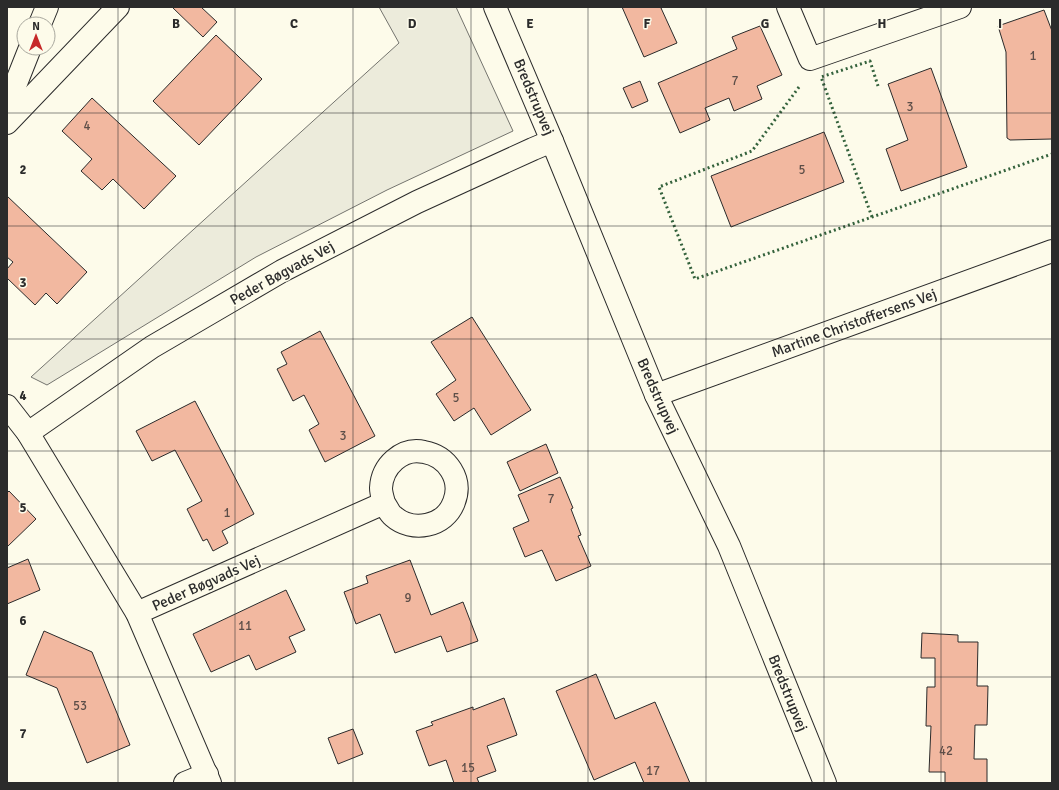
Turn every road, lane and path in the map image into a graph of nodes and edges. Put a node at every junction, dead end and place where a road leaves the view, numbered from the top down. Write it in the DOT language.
graph roads {
  1 [pos="118,7"];
  2 [pos="495,7"];
  3 [pos="788,7"];
  4 [pos="960,7"];
  5 [pos="27,56"];
  6 [pos="7,106"];
  7 [pos="7,123"];
  8 [pos="552,141"];
  9 [pos="1052,251"];
  10 [pos="656,395"];
  11 [pos="7,406"];
  12 [pos="28,432"];
  13 [pos="384,503"];
  14 [pos="137,613"];
  15 [pos="209,778"];
  16 [pos="185,783"];
  17 [pos="825,783"];
  1 -- 7 [label="street"];
  2 -- 8 [label="street, Bredstrupvej"];
  3 -- 4 [label="street"];
  5 -- 6 [label="street"];
  8 -- 10 [label="street, Bredstrupvej"];
  8 -- 12 [label="street, Peder Bøgvads Vej"];
  9 -- 10 [label="street, Martine Christoffersens Vej"];
  10 -- 17 [label="street, Bredstrupvej"];
  11 -- 12 [label="street, Peder Bøgvads Vej"];
  12 -- 14 [label="street, Peder Bøgvads Vej"];
  13 -- 14 [label="street, Peder Bøgvads Vej"];
  14 -- 15 [label="street, Peder Bøgvads Vej"];
  15 -- 16 [label="street, Peder Bøgvads Vej"];
}
